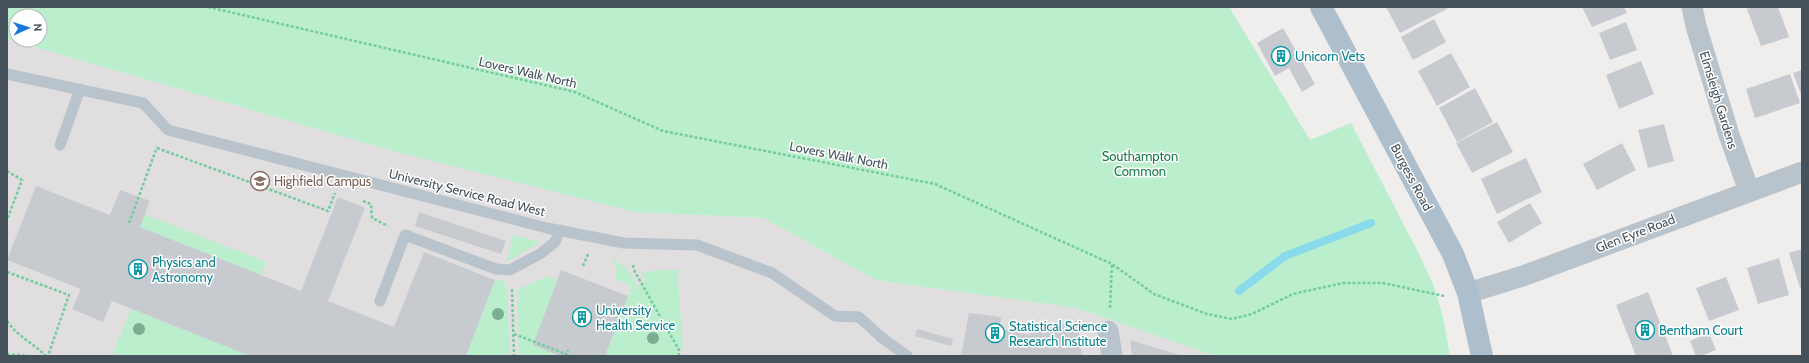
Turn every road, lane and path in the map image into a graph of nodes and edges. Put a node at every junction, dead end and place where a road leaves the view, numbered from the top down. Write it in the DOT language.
graph roads {
  1 [pos="208,7"];
  2 [pos="1321,7"];
  3 [pos="1692,7"];
  4 [pos="7,74"];
  5 [pos="80,90"];
  6 [pos="165,126"];
  7 [pos="60,145"];
  8 [pos="157,148"];
  9 [pos="7,171"];
  10 [pos="1802,172"];
  11 [pos="338,186"];
  12 [pos="1749,191"];
  13 [pos="371,204"];
  14 [pos="7,220"];
  15 [pos="129,223"];
  16 [pos="560,230"];
  17 [pos="405,235"];
  18 [pos="588,254"];
  19 [pos="1112,264"];
  20 [pos="633,265"];
  21 [pos="583,266"];
  22 [pos="7,272"];
  23 [pos="512,286"];
  24 [pos="1468,293"];
  25 [pos="1446,296"];
  26 [pos="380,301"];
  27 [pos="7,321"];
  28 [pos="1108,331"];
  29 [pos="514,334"];
  30 [pos="568,350"];
  31 [pos="7,354"];
  32 [pos="566,355"];
  33 [pos="31,356"];
  34 [pos="47,356"];
  35 [pos="514,356"];
  36 [pos="571,356"];
  37 [pos="679,356"];
  38 [pos="907,356"];
  39 [pos="1112,356"];
  40 [pos="1482,356"];
  1 -- 19 [label="path, Lovers Walk North"];
  2 -- 24 [label="main road, Burgess Road"];
  3 -- 12 [label="street, Elmsleigh Gardens"];
  4 -- 5 [label="lane, University Service Road West"];
  5 -- 6 [label="lane, University Service Road West"];
  5 -- 7 [label="lane"];
  6 -- 8 [label="path"];
  6 -- 16 [label="lane, University Service Road West"];
  8 -- 11 [label="path"];
  8 -- 15 [label="path"];
  9 -- 14 [label="path"];
  10 -- 12 [label="street, Glen Eyre Road"];
  12 -- 24 [label="street, Glen Eyre Road"];
  13 -- 17 [label="path"];
  16 -- 17 [label="lane"];
  16 -- 38 [label="lane, University Service Road West"];
  17 -- 26 [label="lane"];
  18 -- 21 [label="path"];
  19 -- 25 [label="path, Lovers Walk North"];
  19 -- 28 [label="path"];
  20 -- 37 [label="path"];
  22 -- 34 [label="path"];
  23 -- 29 [label="path"];
  24 -- 40 [label="main road, Burgess Road"];
  27 -- 34 [label="path"];
  28 -- 39 [label="street"];
  29 -- 32 [label="path"];
  29 -- 35 [label="path"];
  30 -- 32 [label="path"];
  31 -- 33 [label="path"];
  32 -- 36 [label="path"];
}
